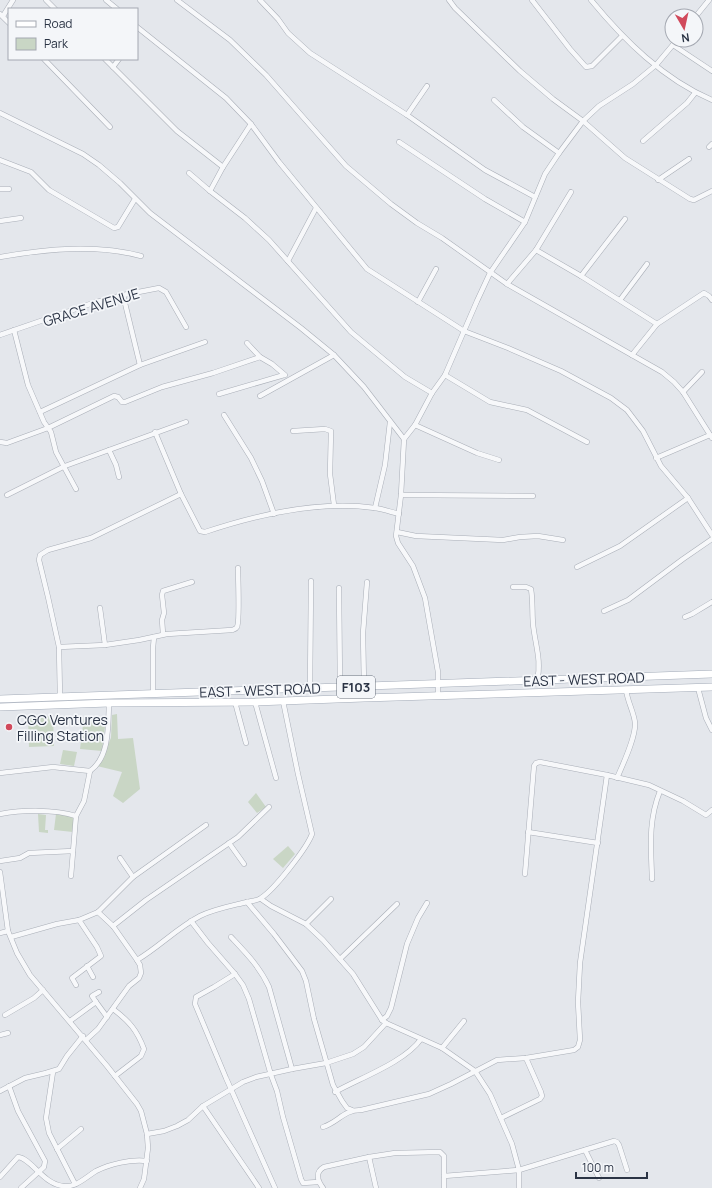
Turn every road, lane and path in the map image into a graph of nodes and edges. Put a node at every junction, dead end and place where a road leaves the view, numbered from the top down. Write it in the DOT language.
graph roads {
  1 [pos="13,0"];
  2 [pos="46,0"];
  3 [pos="106,0"];
  4 [pos="177,0"];
  5 [pos="260,0"];
  6 [pos="449,0"];
  7 [pos="532,0"];
  8 [pos="591,0"];
  9 [pos="709,0"];
  10 [pos="54,8"];
  11 [pos="116,8"];
  12 [pos="702,8"];
  13 [pos="1,15"];
  14 [pos="138,29"];
  15 [pos="622,36"];
  16 [pos="670,48"];
  17 [pos="678,48"];
  18 [pos="45,60"];
  19 [pos="106,60"];
  20 [pos="117,60"];
  21 [pos="656,65"];
  22 [pos="113,67"];
  23 [pos="712,71"];
  24 [pos="427,86"];
  25 [pos="695,92"];
  26 [pos="494,100"];
  27 [pos="712,100"];
  28 [pos="0,113"];
  29 [pos="407,115"];
  30 [pos="583,121"];
  31 [pos="251,124"];
  32 [pos="110,126"];
  33 [pos="399,142"];
  34 [pos="643,142"];
  35 [pos="559,152"];
  36 [pos="689,159"];
  37 [pos="0,160"];
  38 [pos="223,167"];
  39 [pos="189,173"];
  40 [pos="658,180"];
  41 [pos="0,189"];
  42 [pos="8,189"];
  43 [pos="210,191"];
  44 [pos="712,191"];
  45 [pos="570,192"];
  46 [pos="535,198"];
  47 [pos="135,199"];
  48 [pos="316,208"];
  49 [pos="21,218"];
  50 [pos="625,219"];
  51 [pos="0,221"];
  52 [pos="526,222"];
  53 [pos="536,250"];
  54 [pos="141,256"];
  55 [pos="0,257"];
  56 [pos="288,261"];
  57 [pos="647,264"];
  58 [pos="436,269"];
  59 [pos="490,273"];
  60 [pos="581,276"];
  61 [pos="507,284"];
  62 [pos="123,295"];
  63 [pos="620,300"];
  64 [pos="712,300"];
  65 [pos="418,302"];
  66 [pos="658,324"];
  67 [pos="186,327"];
  68 [pos="14,330"];
  69 [pos="464,331"];
  70 [pos="0,335"];
  71 [pos="205,342"];
  72 [pos="247,343"];
  73 [pos="632,354"];
  74 [pos="334,355"];
  75 [pos="260,357"];
  76 [pos="140,365"];
  77 [pos="702,372"];
  78 [pos="284,375"];
  79 [pos="444,375"];
  80 [pos="291,379"];
  81 [pos="683,392"];
  82 [pos="432,393"];
  83 [pos="219,394"];
  84 [pos="260,396"];
  85 [pos="40,412"];
  86 [pos="224,415"];
  87 [pos="186,422"];
  88 [pos="390,422"];
  89 [pos="415,425"];
  90 [pos="48,428"];
  91 [pos="293,431"];
  92 [pos="155,432"];
  93 [pos="711,436"];
  94 [pos="404,439"];
  95 [pos="0,442"];
  96 [pos="587,442"];
  97 [pos="109,450"];
  98 [pos="656,458"];
  99 [pos="499,460"];
  100 [pos="65,466"];
  101 [pos="119,477"];
  102 [pos="76,489"];
  103 [pos="181,494"];
  104 [pos="7,495"];
  105 [pos="401,495"];
  106 [pos="533,496"];
  107 [pos="688,498"];
  108 [pos="334,505"];
  109 [pos="375,508"];
  110 [pos="274,514"];
  111 [pos="399,514"];
  112 [pos="397,532"];
  113 [pos="712,535"];
  114 [pos="712,539"];
  115 [pos="563,540"];
  116 [pos="577,567"];
  117 [pos="238,568"];
  118 [pos="311,581"];
  119 [pos="192,582"];
  120 [pos="367,582"];
  121 [pos="513,586"];
  122 [pos="339,588"];
  123 [pos="712,602"];
  124 [pos="100,608"];
  125 [pos="604,611"];
  126 [pos="685,617"];
  127 [pos="163,634"];
  128 [pos="154,637"];
  129 [pos="105,645"];
  130 [pos="59,647"];
  131 [pos="712,674"];
  132 [pos="537,681"];
  133 [pos="438,684"];
  134 [pos="364,686"];
  135 [pos="712,687"];
  136 [pos="340,688"];
  137 [pos="698,688"];
  138 [pos="310,689"];
  139 [pos="626,689"];
  140 [pos="153,693"];
  141 [pos="438,696"];
  142 [pos="60,697"];
  143 [pos="0,700"];
  144 [pos="283,701"];
  145 [pos="235,702"];
  146 [pos="255,702"];
  147 [pos="109,703"];
  148 [pos="0,707"];
  149 [pos="712,730"];
  150 [pos="246,743"];
  151 [pos="90,771"];
  152 [pos="0,773"];
  153 [pos="607,775"];
  154 [pos="276,778"];
  155 [pos="617,778"];
  156 [pos="660,791"];
  157 [pos="269,807"];
  158 [pos="712,810"];
  159 [pos="0,814"];
  160 [pos="76,816"];
  161 [pos="206,825"];
  162 [pos="528,832"];
  163 [pos="229,843"];
  164 [pos="598,843"];
  165 [pos="73,851"];
  166 [pos="120,858"];
  167 [pos="0,861"];
  168 [pos="244,864"];
  169 [pos="0,872"];
  170 [pos="525,874"];
  171 [pos="71,876"];
  172 [pos="133,877"];
  173 [pos="652,879"];
  174 [pos="261,899"];
  175 [pos="331,899"];
  176 [pos="247,902"];
  177 [pos="427,903"];
  178 [pos="398,904"];
  179 [pos="98,912"];
  180 [pos="79,920"];
  181 [pos="192,921"];
  182 [pos="306,924"];
  183 [pos="113,926"];
  184 [pos="8,931"];
  185 [pos="0,933"];
  186 [pos="11,937"];
  187 [pos="231,937"];
  188 [pos="340,959"];
  189 [pos="137,960"];
  190 [pos="87,966"];
  191 [pos="235,974"];
  192 [pos="93,977"];
  193 [pos="76,984"];
  194 [pos="43,990"];
  195 [pos="99,992"];
  196 [pos="96,1002"];
  197 [pos="113,1009"];
  198 [pos="5,1015"];
  199 [pos="107,1017"];
  200 [pos="70,1021"];
  201 [pos="464,1021"];
  202 [pos="384,1022"];
  203 [pos="8,1033"];
  204 [pos="0,1035"];
  205 [pos="83,1036"];
  206 [pos="421,1039"];
  207 [pos="86,1040"];
  208 [pos="442,1048"];
  209 [pos="526,1058"];
  210 [pos="326,1063"];
  211 [pos="292,1069"];
  212 [pos="475,1071"];
  213 [pos="53,1072"];
  214 [pos="271,1075"];
  215 [pos="115,1076"];
  216 [pos="8,1086"];
  217 [pos="231,1089"];
  218 [pos="0,1091"];
  219 [pos="335,1092"];
  220 [pos="203,1106"];
  221 [pos="352,1110"];
  222 [pos="500,1118"];
  223 [pos="322,1127"];
  224 [pos="81,1129"];
  225 [pos="147,1134"];
  226 [pos="57,1149"];
  227 [pos="585,1150"];
  228 [pos="369,1157"];
  229 [pos="147,1161"];
  230 [pos="519,1170"];
  231 [pos="627,1170"];
  232 [pos="38,1172"];
  233 [pos="444,1176"];
  234 [pos="0,1177"];
  235 [pos="599,1178"];
  236 [pos="318,1182"];
  237 [pos="75,1184"];
  238 [pos="21,1188"];
  239 [pos="140,1188"];
  240 [pos="259,1188"];
  241 [pos="275,1188"];
  242 [pos="323,1188"];
  243 [pos="376,1188"];
  244 [pos="444,1188"];
  245 [pos="520,1188"];
  1 -- 13 [label="street"];
  2 -- 10 [label="street"];
  3 -- 11 [label="street"];
  4 -- 59 [label="street"];
  5 -- 29 [label="street"];
  6 -- 30 [label="street"];
  7 -- 15 [label="street"];
  8 -- 15 [label="street"];
  9 -- 12 [label="street"];
  14 -- 31 [label="street"];
  15 -- 21 [label="street"];
  16 -- 21 [label="street"];
  17 -- 23 [label="street"];
  18 -- 32 [label="street"];
  19 -- 22 [label="street"];
  20 -- 22 [label="street"];
  21 -- 25 [label="street"];
  21 -- 30 [label="street"];
  22 -- 38 [label="street"];
  24 -- 29 [label="street"];
  25 -- 27 [label="street"];
  25 -- 34 [label="street"];
  26 -- 35 [label="street"];
  28 -- 47 [label="street"];
  29 -- 46 [label="street"];
  30 -- 35 [label="street"];
  30 -- 40 [label="street"];
  31 -- 38 [label="street"];
  31 -- 48 [label="street"];
  33 -- 52 [label="street"];
  35 -- 46 [label="street"];
  36 -- 40 [label="street"];
  37 -- 47 [label="street"];
  38 -- 43 [label="street"];
  39 -- 43 [label="street"];
  40 -- 44 [label="street"];
  41 -- 42 [label="street"];
  43 -- 56 [label="street"];
  45 -- 53 [label="street"];
  46 -- 52 [label="street"];
  47 -- 74 [label="street"];
  48 -- 56 [label="street"];
  48 -- 65 [label="street"];
  49 -- 51 [label="street"];
  50 -- 60 [label="street"];
  52 -- 59 [label="street"];
  53 -- 60 [label="street"];
  53 -- 61 [label="street"];
  54 -- 55 [label="street"];
  56 -- 82 [label="street"];
  57 -- 63 [label="street"];
  58 -- 65 [label="street"];
  59 -- 61 [label="street"];
  59 -- 69 [label="street"];
  60 -- 63 [label="street"];
  61 -- 73 [label="street"];
  62 -- 67 [label="street, GRACE AVENUE"];
  62 -- 68 [label="street, GRACE AVENUE"];
  62 -- 76 [label="street"];
  63 -- 66 [label="street"];
  64 -- 66 [label="street"];
  65 -- 69 [label="street"];
  66 -- 73 [label="street"];
  68 -- 70 [label="street, GRACE AVENUE"];
  68 -- 85 [label="street"];
  69 -- 79 [label="street"];
  69 -- 98 [label="street"];
  71 -- 76 [label="street"];
  72 -- 75 [label="street"];
  73 -- 81 [label="street"];
  74 -- 80 [label="street"];
  74 -- 88 [label="street"];
  75 -- 78 [label="street"];
  75 -- 90 [label="street"];
  76 -- 85 [label="street"];
  77 -- 81 [label="street"];
  78 -- 80 [label="street"];
  78 -- 83 [label="street"];
  79 -- 82 [label="street"];
  79 -- 96 [label="street"];
  80 -- 84 [label="street"];
  81 -- 93 [label="street"];
  82 -- 89 [label="street"];
  85 -- 90 [label="street"];
  86 -- 110 [label="street"];
  87 -- 92 [label="street"];
  88 -- 94 [label="street"];
  88 -- 109 [label="street"];
  89 -- 94 [label="street"];
  89 -- 99 [label="street"];
  90 -- 95 [label="street"];
  90 -- 100 [label="street"];
  91 -- 108 [label="street"];
  92 -- 97 [label="street"];
  92 -- 103 [label="street"];
  93 -- 98 [label="street"];
  94 -- 105 [label="street"];
  97 -- 100 [label="street"];
  97 -- 101 [label="street"];
  98 -- 107 [label="street"];
  100 -- 102 [label="street"];
  100 -- 104 [label="street"];
  103 -- 110 [label="street"];
  103 -- 130 [label="street"];
  105 -- 106 [label="street"];
  105 -- 111 [label="street"];
  107 -- 113 [label="street"];
  107 -- 116 [label="street"];
  108 -- 109 [label="street"];
  108 -- 110 [label="street"];
  109 -- 111 [label="street"];
  111 -- 112 [label="street"];
  112 -- 115 [label="street"];
  112 -- 133 [label="street"];
  114 -- 125 [label="street"];
  117 -- 127 [label="street"];
  118 -- 138 [label="street"];
  119 -- 127 [label="street"];
  120 -- 134 [label="street"];
  121 -- 132 [label="street"];
  122 -- 136 [label="street"];
  123 -- 126 [label="street"];
  124 -- 129 [label="street"];
  127 -- 128 [label="street"];
  128 -- 129 [label="street"];
  128 -- 140 [label="street"];
  129 -- 130 [label="street"];
  130 -- 142 [label="street"];
  131 -- 132 [label="main road, EAST - WEST ROAD / F103"];
  132 -- 133 [label="main road, EAST - WEST ROAD / F103"];
  133 -- 134 [label="main road, EAST - WEST ROAD / F103"];
  133 -- 141 [label="street"];
  134 -- 136 [label="main road, EAST - WEST ROAD / F103"];
  135 -- 137 [label="main road, EAST - WEST ROAD / F103"];
  136 -- 138 [label="main road, EAST - WEST ROAD / F103"];
  137 -- 139 [label="main road, EAST - WEST ROAD / F103"];
  137 -- 149 [label="street"];
  138 -- 140 [label="main road, EAST - WEST ROAD / F103"];
  139 -- 141 [label="main road, EAST - WEST ROAD / F103"];
  139 -- 155 [label="street"];
  140 -- 142 [label="main road, EAST - WEST ROAD / F103"];
  141 -- 144 [label="main road, EAST - WEST ROAD / F103"];
  142 -- 143 [label="main road, EAST - WEST ROAD / F103"];
  144 -- 146 [label="main road, EAST - WEST ROAD / F103"];
  144 -- 174 [label="street"];
  145 -- 146 [label="main road, EAST - WEST ROAD / F103"];
  145 -- 147 [label="main road, EAST - WEST ROAD / F103"];
  145 -- 150 [label="street"];
  146 -- 154 [label="street"];
  147 -- 148 [label="main road, EAST - WEST ROAD / F103"];
  147 -- 151 [label="street"];
  151 -- 152 [label="street"];
  151 -- 160 [label="street"];
  153 -- 155 [label="street"];
  153 -- 162 [label="street"];
  153 -- 164 [label="street"];
  155 -- 156 [label="street"];
  156 -- 158 [label="street"];
  156 -- 173 [label="street"];
  157 -- 163 [label="street"];
  159 -- 160 [label="street"];
  160 -- 165 [label="street"];
  161 -- 172 [label="street"];
  162 -- 164 [label="street"];
  162 -- 170 [label="street"];
  163 -- 168 [label="street"];
  163 -- 183 [label="street"];
  164 -- 209 [label="street"];
  165 -- 167 [label="street"];
  165 -- 171 [label="street"];
  166 -- 172 [label="street"];
  169 -- 184 [label="street"];
  172 -- 179 [label="street"];
  174 -- 176 [label="street"];
  174 -- 182 [label="street"];
  175 -- 182 [label="street"];
  176 -- 181 [label="street"];
  176 -- 210 [label="street"];
  177 -- 202 [label="street"];
  178 -- 188 [label="street"];
  179 -- 180 [label="street"];
  179 -- 183 [label="street"];
  180 -- 186 [label="street"];
  180 -- 190 [label="street"];
  181 -- 189 [label="street"];
  181 -- 191 [label="street"];
  182 -- 188 [label="street"];
  183 -- 189 [label="street"];
  184 -- 185 [label="street"];
  184 -- 186 [label="street"];
  186 -- 194 [label="street"];
  187 -- 211 [label="street"];
  188 -- 202 [label="street"];
  189 -- 197 [label="street"];
  190 -- 192 [label="street"];
  190 -- 193 [label="street"];
  191 -- 214 [label="street"];
  191 -- 217 [label="street"];
  194 -- 198 [label="street"];
  194 -- 200 [label="street"];
  195 -- 196 [label="street"];
  196 -- 199 [label="street"];
  196 -- 200 [label="street"];
  197 -- 199 [label="street"];
  197 -- 215 [label="street"];
  199 -- 207 [label="street"];
  200 -- 205 [label="street"];
  201 -- 208 [label="street"];
  202 -- 206 [label="street"];
  202 -- 210 [label="street"];
  203 -- 204 [label="street"];
  205 -- 207 [label="street"];
  205 -- 213 [label="street"];
  206 -- 208 [label="street"];
  206 -- 219 [label="street"];
  207 -- 215 [label="street"];
  208 -- 212 [label="street"];
  209 -- 212 [label="street"];
  209 -- 222 [label="street"];
  210 -- 211 [label="street"];
  210 -- 219 [label="street"];
  211 -- 214 [label="street"];
  212 -- 221 [label="street"];
  212 -- 222 [label="street"];
  213 -- 216 [label="street"];
  213 -- 226 [label="street"];
  214 -- 217 [label="street"];
  214 -- 236 [label="street"];
  215 -- 225 [label="street"];
  216 -- 218 [label="street"];
  216 -- 232 [label="street"];
  217 -- 220 [label="street"];
  217 -- 241 [label="street"];
  219 -- 221 [label="street"];
  220 -- 225 [label="street"];
  220 -- 240 [label="street"];
  221 -- 223 [label="street"];
  222 -- 230 [label="street"];
  224 -- 226 [label="street"];
  225 -- 229 [label="street"];
  226 -- 237 [label="street"];
  227 -- 230 [label="street"];
  227 -- 231 [label="street"];
  227 -- 235 [label="street"];
  228 -- 233 [label="street"];
  228 -- 236 [label="street"];
  228 -- 243 [label="street"];
  229 -- 237 [label="street"];
  229 -- 239 [label="street"];
  230 -- 233 [label="street"];
  230 -- 245 [label="street"];
  232 -- 234 [label="street"];
  232 -- 237 [label="street"];
  232 -- 238 [label="street"];
  233 -- 244 [label="street"];
  236 -- 242 [label="street"];
}
